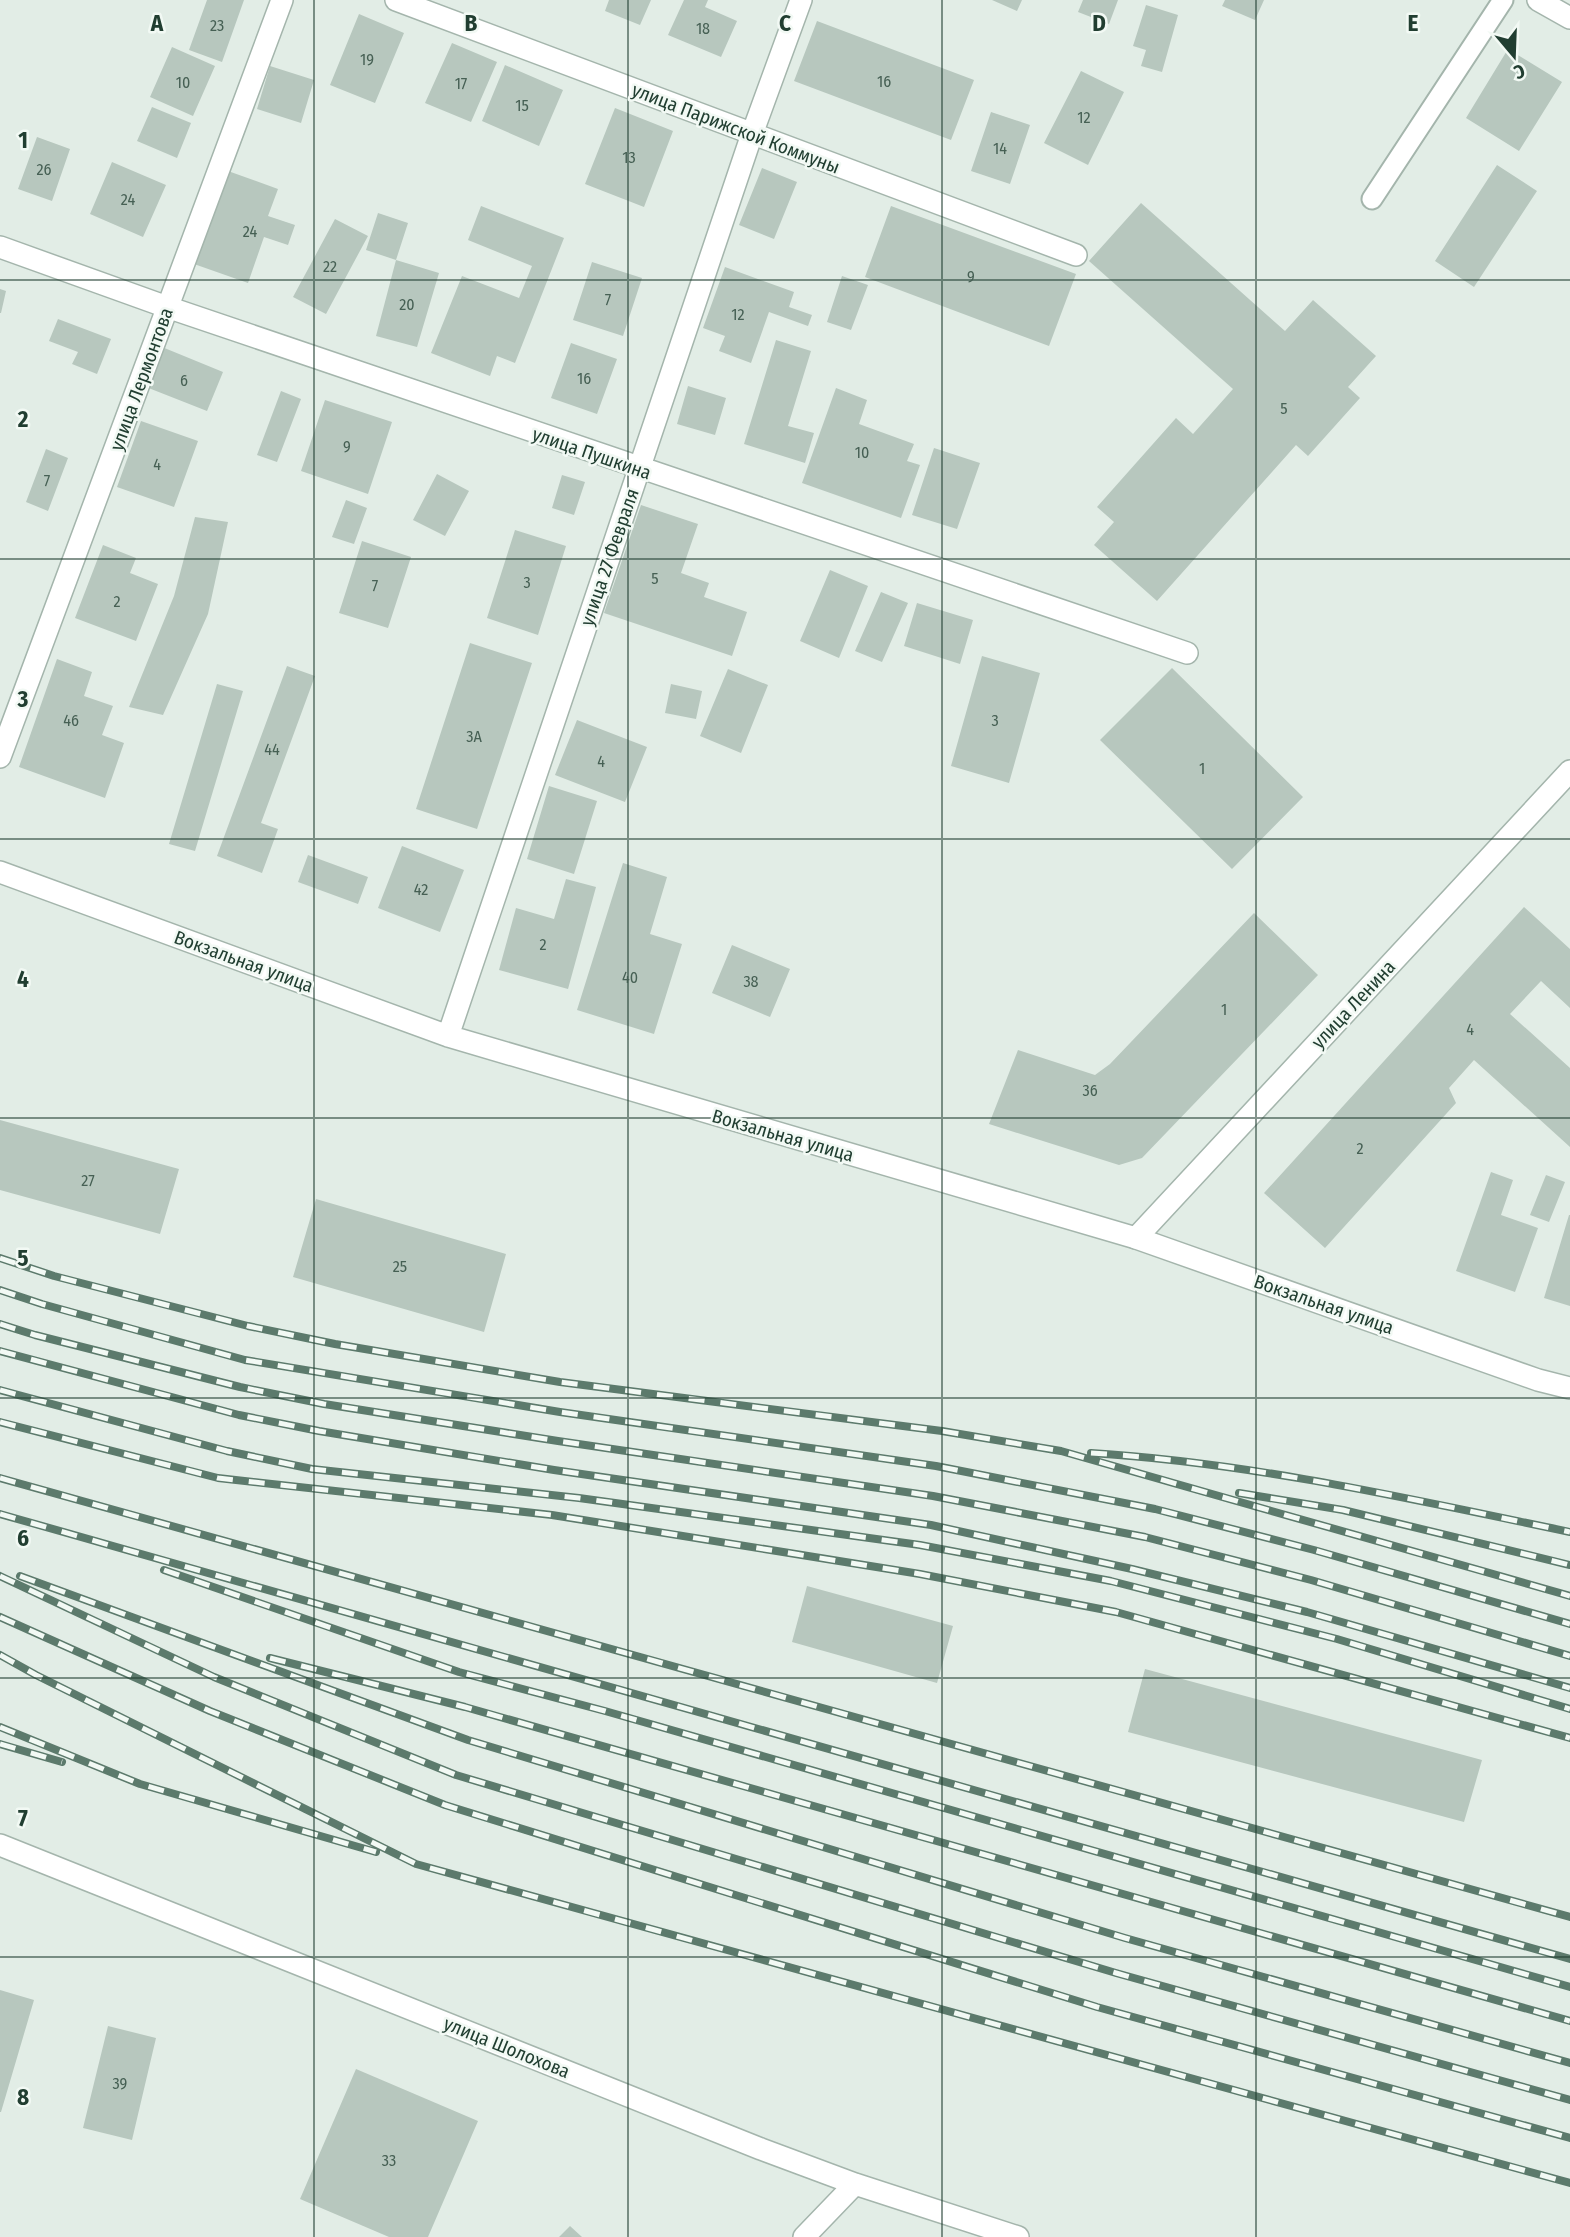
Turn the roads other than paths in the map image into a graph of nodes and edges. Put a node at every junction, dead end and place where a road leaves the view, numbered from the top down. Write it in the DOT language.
graph roads {
  1 [pos="282,0"];
  2 [pos="396,0"];
  3 [pos="802,0"];
  4 [pos="1503,0"];
  5 [pos="1538,0"];
  6 [pos="1570,18"];
  7 [pos="752,134"];
  8 [pos="1372,199"];
  9 [pos="0,247"];
  10 [pos="1076,255"];
  11 [pos="167,307"];
  12 [pos="639,469"];
  13 [pos="1187,653"];
  14 [pos="0,757"];
  15 [pos="1570,771"];
  16 [pos="0,872"];
  17 [pos="448,1036"];
  18 [pos="1136,1238"];
  19 [pos="1570,1388"];
  20 [pos="0,1844"];
  21 [pos="855,2183"];
  22 [pos="804,2237"];
  23 [pos="1018,2237"];
  1 -- 11 [label="street, улица Лермонтова"];
  2 -- 7 [label="street, улица Парижской Коммуны"];
  3 -- 7 [label="street, улица 27 Февраля"];
  4 -- 8 [label="lane"];
  5 -- 6 [label="street"];
  7 -- 10 [label="street, улица Парижской Коммуны"];
  7 -- 12 [label="street, улица 27 Февраля"];
  9 -- 11 [label="street, улица Пушкина"];
  11 -- 12 [label="street, улица Пушкина"];
  11 -- 14 [label="street, улица Лермонтова"];
  12 -- 13 [label="street, улица Пушкина"];
  12 -- 17 [label="street, улица 27 Февраля"];
  15 -- 18 [label="street, улица Ленина"];
  16 -- 17 [label="street, Вокзальная улица"];
  17 -- 18 [label="street, Вокзальная улица"];
  18 -- 19 [label="street, Вокзальная улица"];
  20 -- 21 [label="street, улица Шолохова"];
  21 -- 22 [label="street"];
  21 -- 23 [label="street, улица Шолохова"];
}
